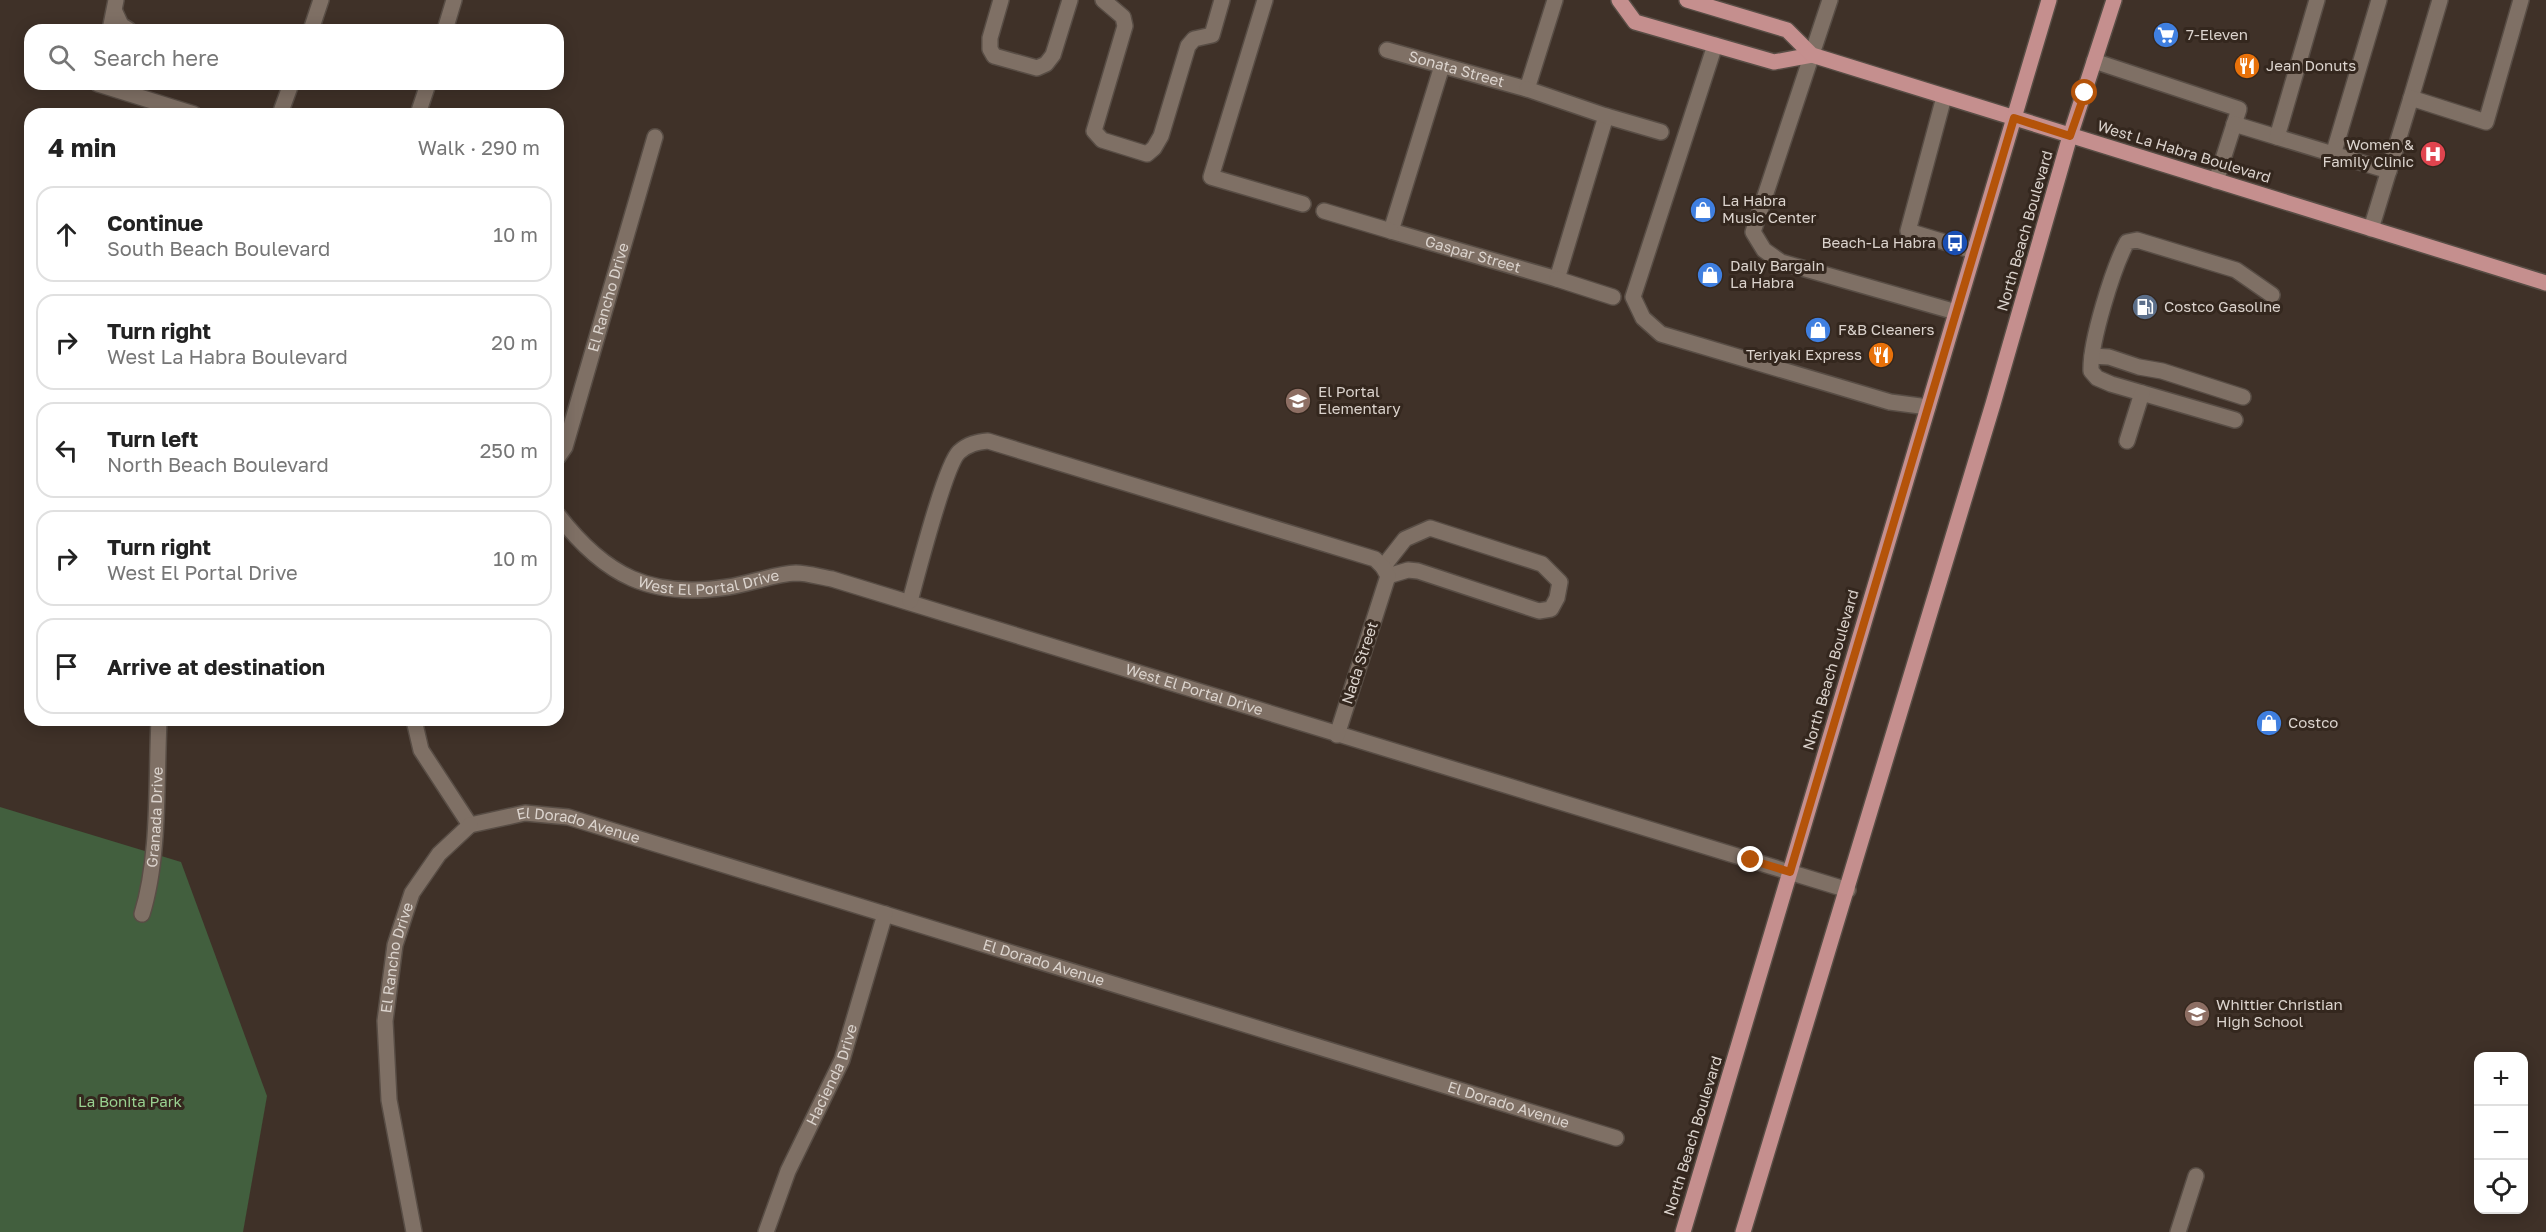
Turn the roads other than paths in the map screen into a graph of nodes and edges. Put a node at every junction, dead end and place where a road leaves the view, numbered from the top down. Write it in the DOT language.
graph roads {
  1 [pos="321,0"];
  2 [pos="454,0"];
  3 [pos="1001,0"];
  4 [pos="1070,0"];
  5 [pos="1103,0"];
  6 [pos="1222,0"];
  7 [pos="1265,0"];
  8 [pos="1555,0"];
  9 [pos="1619,0"];
  10 [pos="1687,0"];
  11 [pos="1830,0"];
  12 [pos="2049,0"];
  13 [pos="2114,0"];
  14 [pos="2317,0"];
  15 [pos="2379,0"];
  16 [pos="2440,0"];
  17 [pos="2521,0"];
  18 [pos="115,6"];
  19 [pos="111,24"];
  20 [pos="121,24"];
  21 [pos="314,24"];
  22 [pos="447,24"];
  23 [pos="1715,45"];
  24 [pos="1387,50"];
  25 [pos="1812,55"];
  26 [pos="2094,61"];
  27 [pos="1442,66"];
  28 [pos="1527,89"];
  29 [pos="115,90"];
  30 [pos="289,90"];
  31 [pos="426,90"];
  32 [pos="1944,96"];
  33 [pos="2411,98"];
  34 [pos="174,108"];
  35 [pos="282,108"];
  36 [pos="420,108"];
  37 [pos="1606,116"];
  38 [pos="2014,118"];
  39 [pos="2234,124"];
  40 [pos="1661,132"];
  41 [pos="2070,136"];
  42 [pos="655,137"];
  43 [pos="2277,137"];
  44 [pos="2333,154"];
  45 [pos="2389,171"];
  46 [pos="2216,181"];
  47 [pos="1303,204"];
  48 [pos="1324,211"];
  49 [pos="2371,229"];
  50 [pos="1391,231"];
  51 [pos="1974,251"];
  52 [pos="1557,279"];
  53 [pos="2546,283"];
  54 [pos="2272,295"];
  55 [pos="1613,297"];
  56 [pos="1956,312"];
  57 [pos="2092,356"];
  58 [pos="2142,393"];
  59 [pos="2243,397"];
  60 [pos="1928,407"];
  61 [pos="2235,420"];
  62 [pos="2127,441"];
  63 [pos="564,448"];
  64 [pos="564,523"];
  65 [pos="1386,572"];
  66 [pos="910,601"];
  67 [pos="159,726"];
  68 [pos="415,726"];
  69 [pos="1337,735"];
  70 [pos="470,825"];
  71 [pos="1790,872"];
  72 [pos="1848,890"];
  73 [pos="142,914"];
  74 [pos="885,914"];
  75 [pos="1616,1138"];
  76 [pos="2196,1176"];
  77 [pos="414,1232"];
  78 [pos="766,1232"];
  79 [pos="1683,1232"];
  80 [pos="1743,1232"];
  81 [pos="2178,1232"];
  1 -- 21 [label="street"];
  2 -- 22 [label="street"];
  3 -- 4 [label="street"];
  5 -- 6 [label="street"];
  7 -- 47 [label="street"];
  8 -- 28 [label="street"];
  9 -- 23 [label="main road, West La Habra Boulevard"];
  10 -- 25 [label="main road, West La Habra Boulevard"];
  11 -- 25 [label="street"];
  12 -- 38 [label="main road, North Beach Boulevard"];
  13 -- 26 [label="main road, North Beach Boulevard"];
  14 -- 43 [label="street"];
  15 -- 44 [label="street"];
  16 -- 33 [label="street"];
  17 -- 33 [label="street"];
  18 -- 19 [label="street"];
  18 -- 20 [label="street"];
  23 -- 25 [label="main road, West La Habra Boulevard"];
  23 -- 60 [label="street"];
  24 -- 27 [label="street, Sonata Street"];
  25 -- 32 [label="main road, West La Habra Boulevard"];
  25 -- 56 [label="street"];
  26 -- 39 [label="street"];
  26 -- 41 [label="main road, North Beach Boulevard"];
  27 -- 28 [label="street, Sonata Street"];
  27 -- 50 [label="street"];
  28 -- 37 [label="street, Sonata Street"];
  29 -- 34 [label="street"];
  30 -- 35 [label="street"];
  31 -- 36 [label="street"];
  32 -- 38 [label="main road, West La Habra Boulevard"];
  32 -- 51 [label="street"];
  33 -- 45 [label="street"];
  37 -- 40 [label="street, Sonata Street"];
  37 -- 52 [label="street"];
  38 -- 41 [label="main road, West La Habra Boulevard"];
  38 -- 51 [label="main road, North Beach Boulevard"];
  39 -- 43 [label="street"];
  39 -- 46 [label="street"];
  41 -- 46 [label="main road, West La Habra Boulevard"];
  41 -- 72 [label="main road, North Beach Boulevard"];
  42 -- 63 [label="street, El Rancho Drive"];
  43 -- 44 [label="street"];
  44 -- 45 [label="street"];
  45 -- 49 [label="street"];
  46 -- 49 [label="main road, West La Habra Boulevard"];
  48 -- 50 [label="street, Gaspar Street"];
  49 -- 53 [label="main road, West La Habra Boulevard"];
  50 -- 52 [label="street, Gaspar Street"];
  51 -- 56 [label="main road, North Beach Boulevard"];
  52 -- 55 [label="street, Gaspar Street"];
  54 -- 57 [label="street"];
  56 -- 60 [label="main road, North Beach Boulevard"];
  57 -- 58 [label="street"];
  57 -- 59 [label="street"];
  58 -- 61 [label="street"];
  58 -- 62 [label="street"];
  60 -- 71 [label="main road, North Beach Boulevard"];
  64 -- 66 [label="street, West El Portal Drive"];
  65 -- 65 [label="street, Nada Street"];
  65 -- 66 [label="street"];
  65 -- 69 [label="street, Nada Street"];
  66 -- 69 [label="street, West El Portal Drive"];
  67 -- 73 [label="street, Granada Drive"];
  68 -- 70 [label="street"];
  69 -- 71 [label="street, West El Portal Drive"];
  70 -- 74 [label="street, El Dorado Avenue"];
  70 -- 77 [label="street, El Rancho Drive"];
  71 -- 72 [label="street, West El Portal Drive"];
  71 -- 79 [label="main road, North Beach Boulevard"];
  72 -- 80 [label="main road, North Beach Boulevard"];
  74 -- 75 [label="street, El Dorado Avenue"];
  74 -- 78 [label="street, Hacienda Drive"];
  76 -- 81 [label="street"];
}
